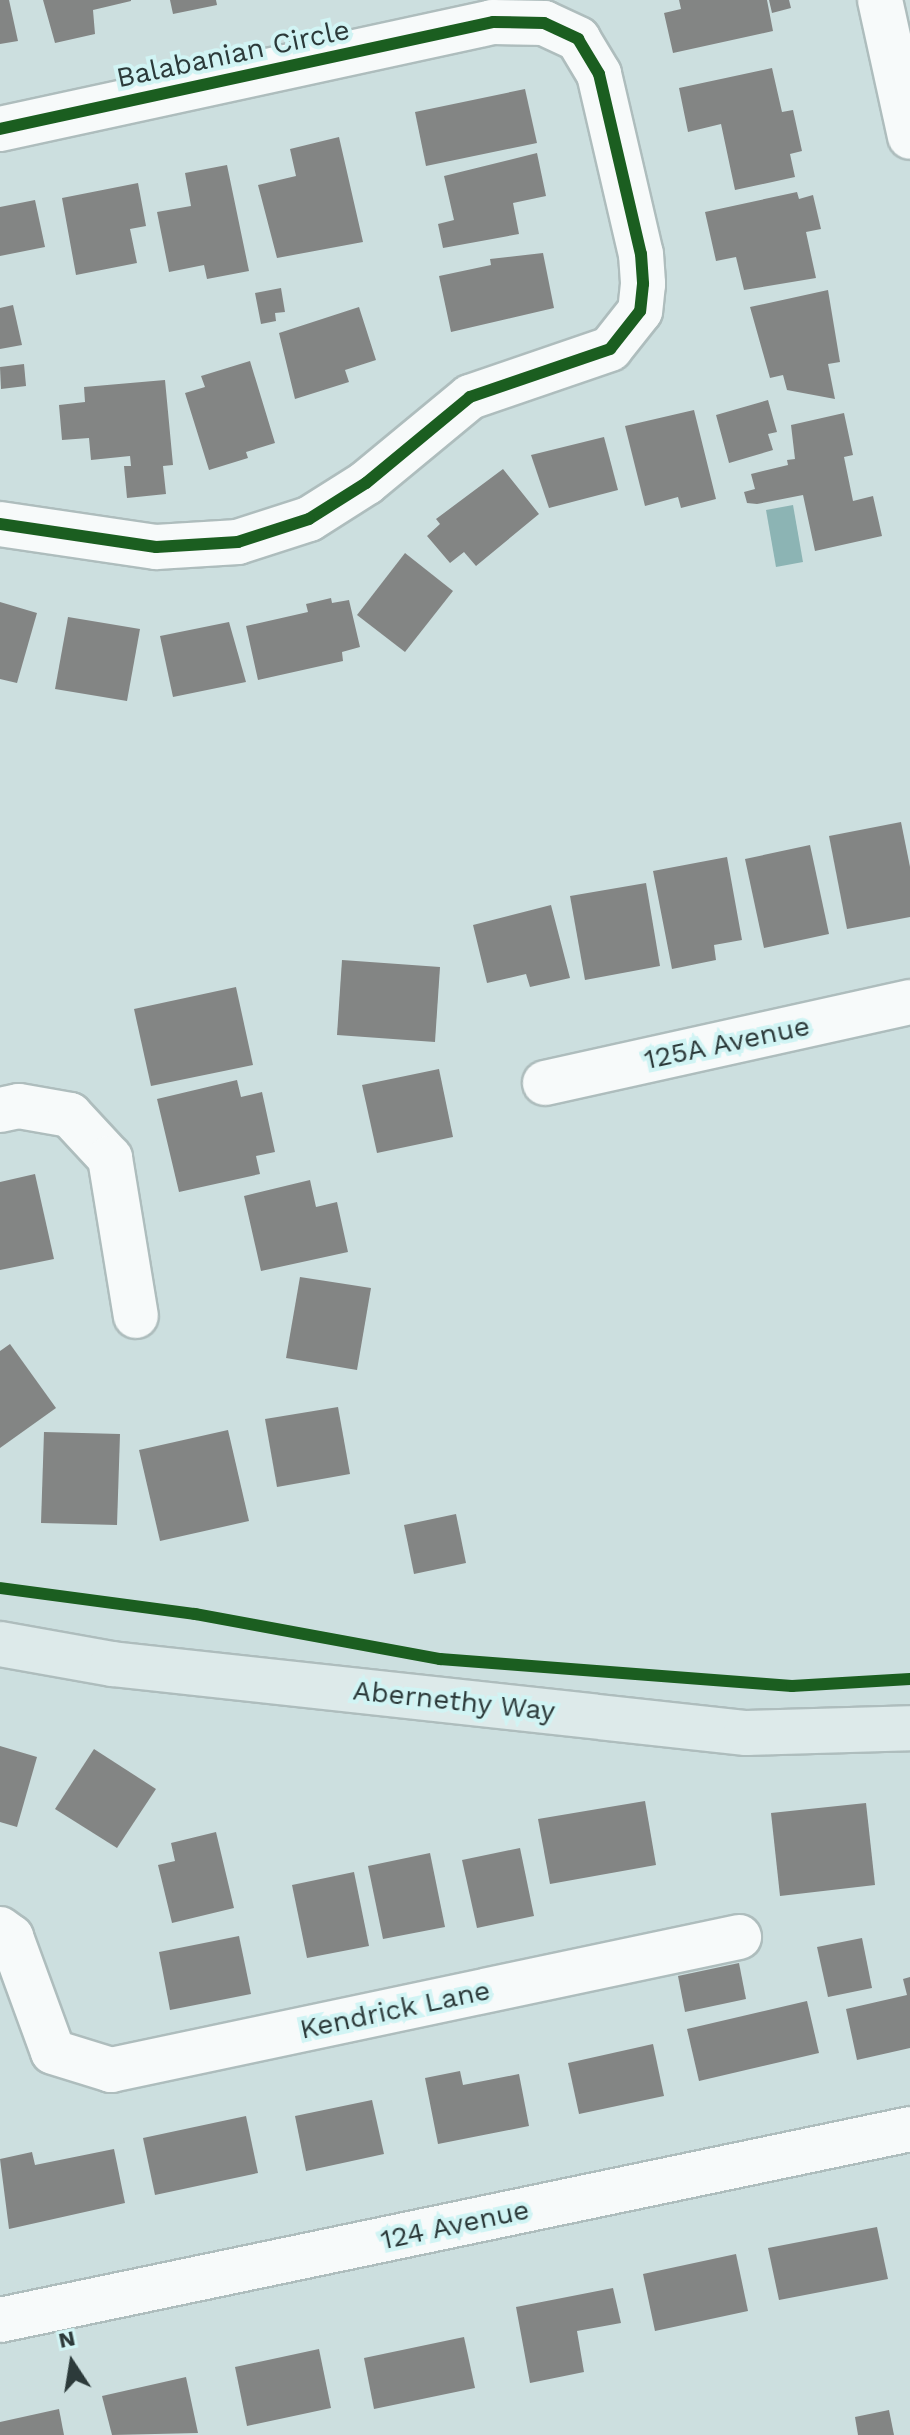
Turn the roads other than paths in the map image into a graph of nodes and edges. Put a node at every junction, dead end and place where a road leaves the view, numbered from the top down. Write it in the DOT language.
graph roads {
  1 [pos="880,0"];
  2 [pos="0,129"];
  3 [pos="910,137"];
  4 [pos="0,524"];
  5 [pos="910,1002"];
  6 [pos="545,1083"];
  7 [pos="0,1110"];
  8 [pos="136,1316"];
  9 [pos="0,1644"];
  10 [pos="910,1728"];
  11 [pos="0,1929"];
  12 [pos="739,1937"];
  13 [pos="910,2129"];
  14 [pos="0,2320"];
  1 -- 3 [label="street"];
  2 -- 4 [label="street, Balabanian Circle"];
  5 -- 6 [label="street, 125A Avenue"];
  7 -- 8 [label="street"];
  9 -- 10 [label="main road, Abernethy Way"];
  11 -- 12 [label="street, Kendrick Lane"];
  13 -- 14 [label="street, 124 Avenue"];
}
